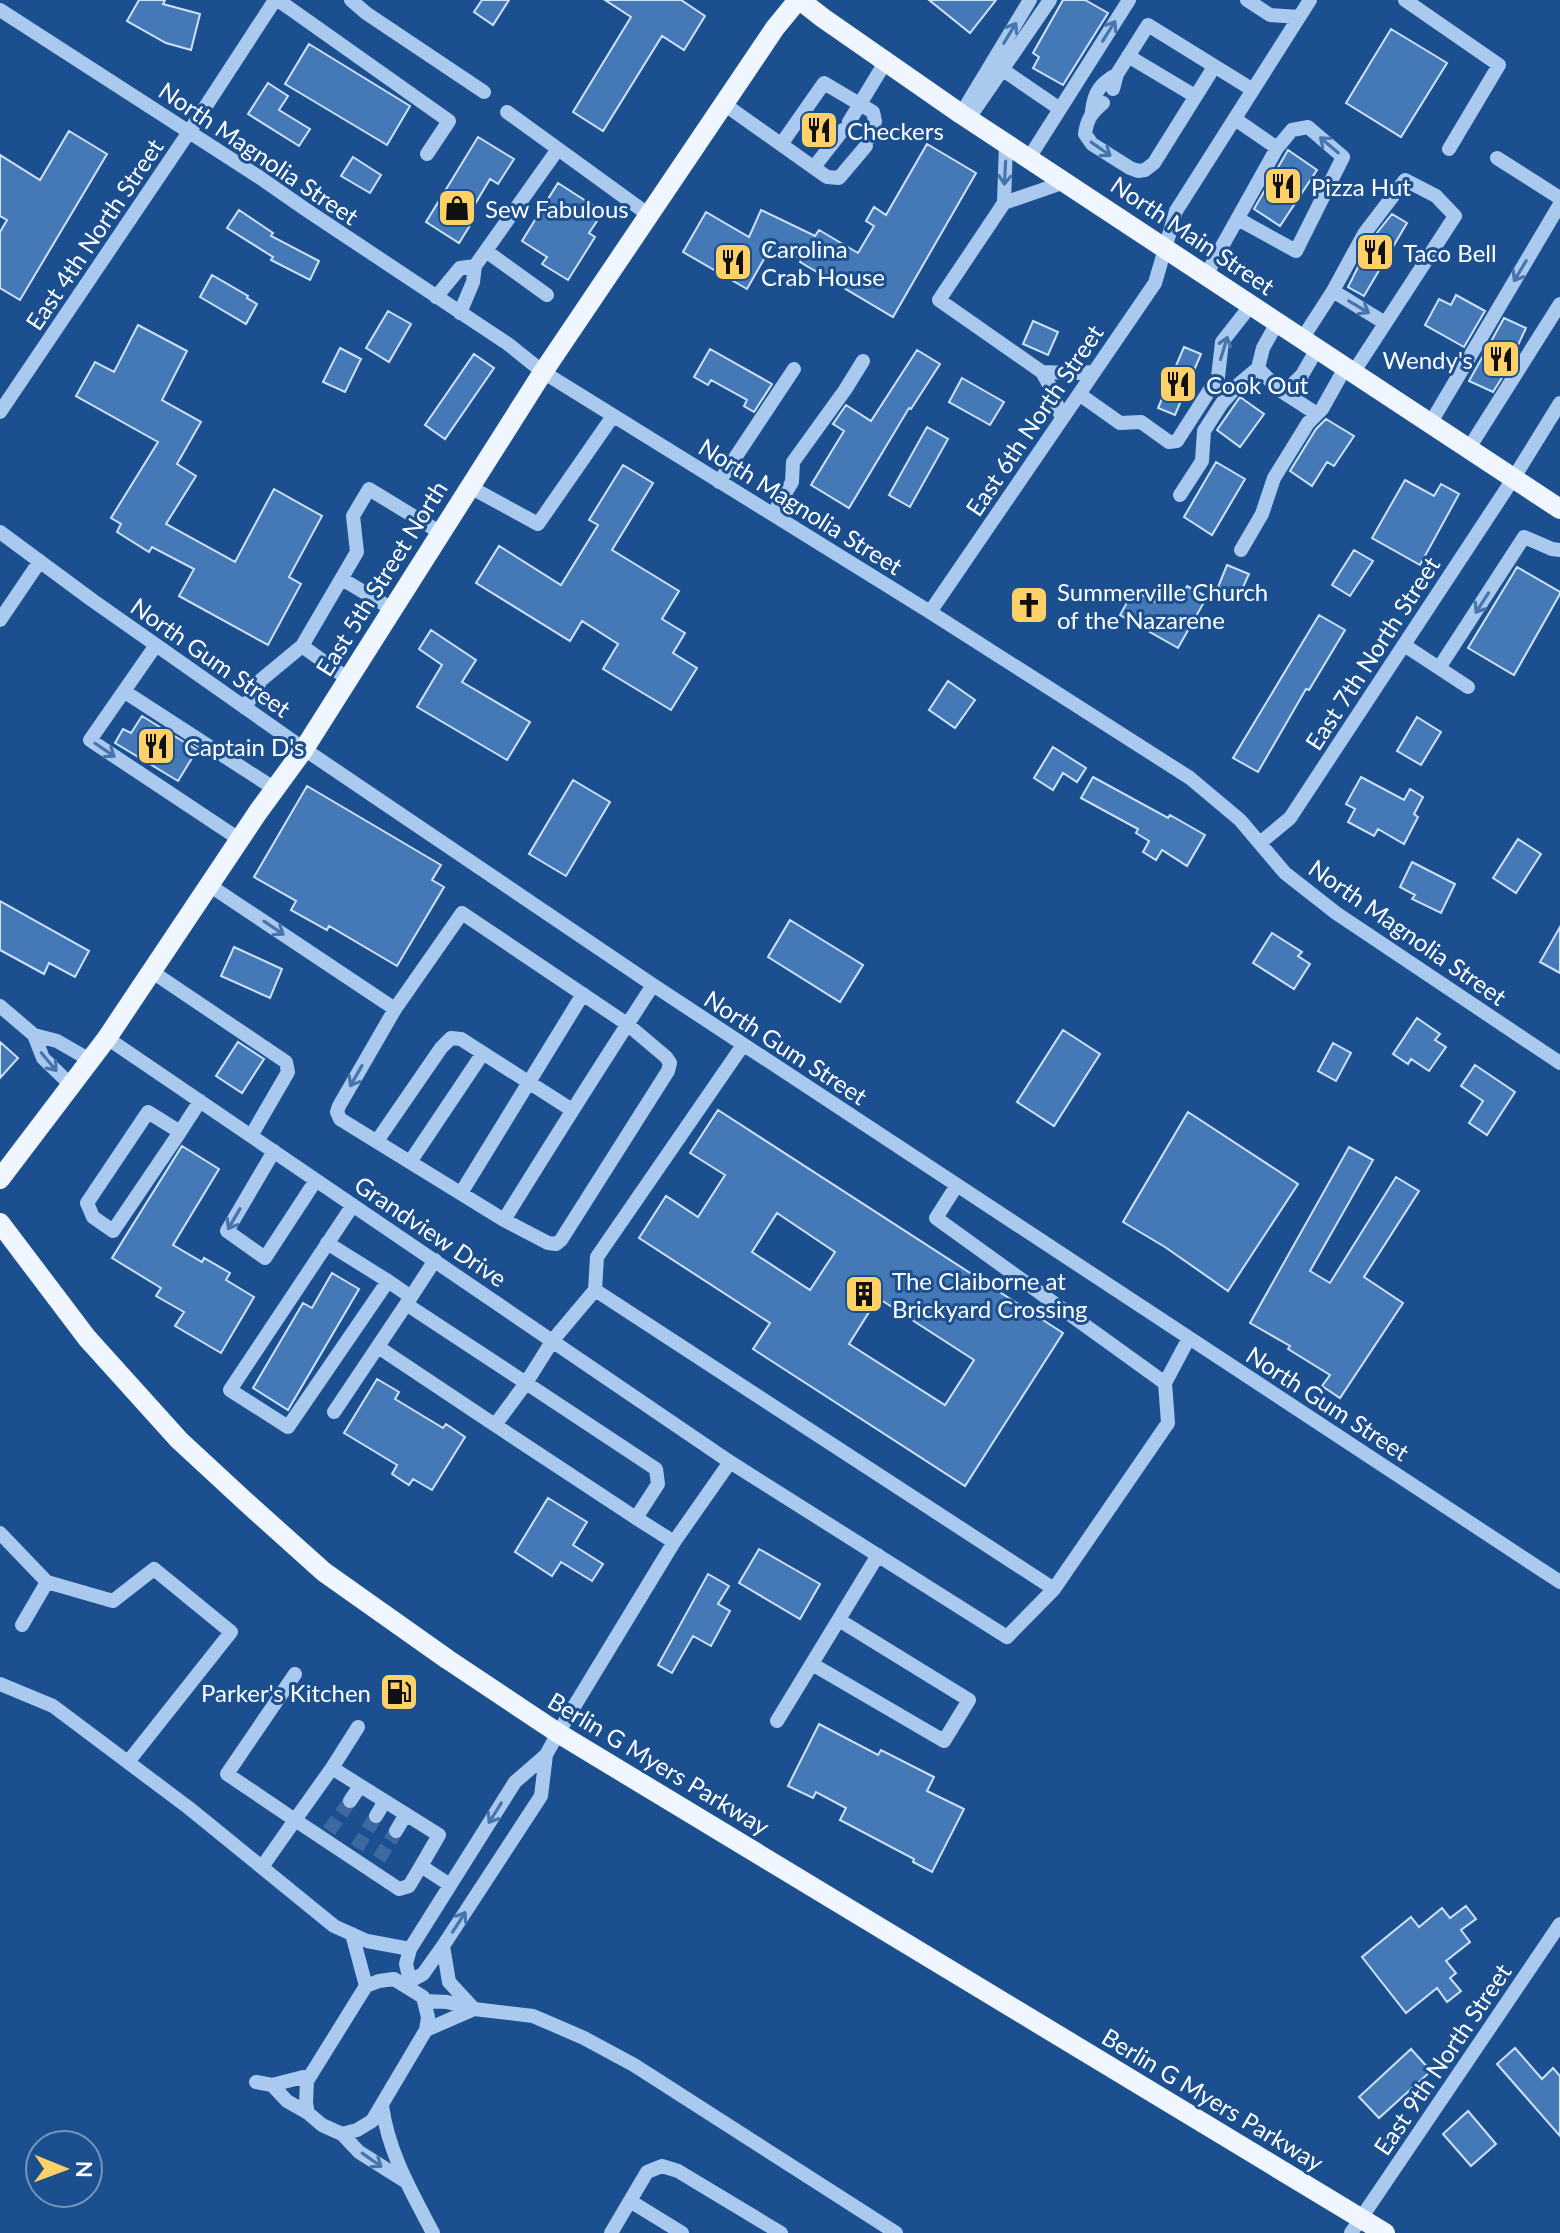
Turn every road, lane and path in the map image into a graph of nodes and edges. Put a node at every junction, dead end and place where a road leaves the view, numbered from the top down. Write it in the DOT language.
graph roads {
  1 [pos="276,0"];
  2 [pos="351,0"];
  3 [pos="799,0"];
  4 [pos="1030,0"];
  5 [pos="1050,0"];
  6 [pos="1129,0"];
  7 [pos="1247,0"];
  8 [pos="1310,0"];
  9 [pos="1405,0"];
  10 [pos="0,10"];
  11 [pos="1299,17"];
  12 [pos="1128,56"];
  13 [pos="886,61"];
  14 [pos="1214,67"];
  15 [pos="1003,70"];
  16 [pos="1253,90"];
  17 [pos="484,92"];
  18 [pos="1195,96"];
  19 [pos="724,104"];
  20 [pos="861,104"];
  21 [pos="1060,109"];
  22 [pos="507,112"];
  23 [pos="965,116"];
  24 [pos="1235,119"];
  25 [pos="189,132"];
  26 [pos="782,143"];
  27 [pos="1006,143"];
  28 [pos="1277,148"];
  29 [pos="558,149"];
  30 [pos="1449,149"];
  31 [pos="427,154"];
  32 [pos="1029,158"];
  33 [pos="1497,158"];
  34 [pos="814,167"];
  35 [pos="1065,182"];
  36 [pos="1560,201"];
  37 [pos="1004,203"];
  38 [pos="649,215"];
  39 [pos="1238,219"];
  40 [pos="1166,249"];
  41 [pos="486,251"];
  42 [pos="475,266"];
  43 [pos="1206,275"];
  44 [pos="1333,291"];
  45 [pos="547,295"];
  46 [pos="436,297"];
  47 [pos="1560,304"];
  48 [pos="1251,305"];
  49 [pos="460,313"];
  50 [pos="1277,323"];
  51 [pos="1385,323"];
  52 [pos="1309,344"];
  53 [pos="863,361"];
  54 [pos="1258,368"];
  55 [pos="794,369"];
  56 [pos="1349,370"];
  57 [pos="543,372"];
  58 [pos="1042,372"];
  59 [pos="1094,372"];
  60 [pos="1275,386"];
  61 [pos="1079,394"];
  62 [pos="1560,403"];
  63 [pos="0,412"];
  64 [pos="1317,414"];
  65 [pos="613,416"];
  66 [pos="1062,419"];
  67 [pos="1430,424"];
  68 [pos="1469,448"];
  69 [pos="1513,479"];
  70 [pos="719,482"];
  71 [pos="470,487"];
  72 [pos="1180,495"];
  73 [pos="1560,509"];
  74 [pos="773,514"];
  75 [pos="0,532"];
  76 [pos="441,533"];
  77 [pos="1241,550"];
  78 [pos="1560,550"];
  79 [pos="40,561"];
  80 [pos="342,579"];
  81 [pos="392,609"];
  82 [pos="930,612"];
  83 [pos="0,620"];
  84 [pos="156,645"];
  85 [pos="1404,645"];
  86 [pos="302,646"];
  87 [pos="1439,668"];
  88 [pos="348,679"];
  89 [pos="1468,687"];
  90 [pos="125,692"];
  91 [pos="245,708"];
  92 [pos="304,749"];
  93 [pos="275,789"];
  94 [pos="239,839"];
  95 [pos="1260,843"];
  96 [pos="209,885"];
  97 [pos="151,971"];
  98 [pos="653,985"];
  99 [pos="583,994"];
  100 [pos="0,1006"];
  101 [pos="395,1009"];
  102 [pos="627,1024"];
  103 [pos="34,1035"];
  104 [pos="107,1038"];
  105 [pos="743,1045"];
  106 [pos="483,1053"];
  107 [pos="90,1060"];
  108 [pos="1560,1063"];
  109 [pos="529,1083"];
  110 [pos="71,1085"];
  111 [pos="200,1101"];
  112 [pos="572,1110"];
  113 [pos="180,1132"];
  114 [pos="251,1136"];
  115 [pos="377,1141"];
  116 [pos="274,1151"];
  117 [pos="410,1162"];
  118 [pos="0,1179"];
  119 [pos="316,1180"];
  120 [pos="957,1185"];
  121 [pos="461,1193"];
  122 [pos="353,1205"];
  123 [pos="504,1220"];
  124 [pos="0,1223"];
  125 [pos="327,1243"];
  126 [pos="435,1260"];
  127 [pos="388,1281"];
  128 [pos="595,1290"];
  129 [pos="408,1300"];
  130 [pos="1189,1338"];
  131 [pos="553,1340"];
  132 [pos="378,1347"];
  133 [pos="526,1383"];
  134 [pos="1165,1383"];
  135 [pos="334,1412"];
  136 [pos="495,1425"];
  137 [pos="730,1462"];
  138 [pos="636,1518"];
  139 [pos="0,1533"];
  140 [pos="674,1542"];
  141 [pos="878,1555"];
  142 [pos="47,1582"];
  143 [pos="1560,1582"];
  144 [pos="1054,1589"];
  145 [pos="839,1620"];
  146 [pos="22,1625"];
  147 [pos="812,1664"];
  148 [pos="295,1674"];
  149 [pos="0,1684"];
  150 [pos="777,1721"];
  151 [pos="358,1727"];
  152 [pos="558,1733"];
  153 [pos="546,1755"];
  154 [pos="128,1762"];
  155 [pos="332,1768"];
  156 [pos="360,1786"];
  157 [pos="350,1801"];
  158 [pos="385,1801"];
  159 [pos="406,1814"];
  160 [pos="376,1816"];
  161 [pos="295,1820"];
  162 [pos="396,1831"];
  163 [pos="421,1866"];
  164 [pos="262,1867"];
  165 [pos="450,1885"];
  166 [pos="1560,1924"];
  167 [pos="352,1934"];
  168 [pos="443,1946"];
  169 [pos="410,1949"];
  170 [pos="408,1983"];
  171 [pos="366,1986"];
  172 [pos="425,2001"];
  173 [pos="474,2009"];
  174 [pos="426,2030"];
  175 [pos="311,2075"];
  176 [pos="256,2082"];
  177 [pos="272,2085"];
  178 [pos="382,2106"];
  179 [pos="308,2113"];
  180 [pos="342,2134"];
  181 [pos="406,2181"];
  182 [pos="630,2201"];
  183 [pos="1356,2226"];
  184 [pos="433,2233"];
  185 [pos="611,2233"];
  186 [pos="682,2233"];
  187 [pos="781,2233"];
  188 [pos="896,2233"];
  189 [pos="1385,2233"];
  1 -- 25 [label="street, East 4th North Street"];
  1 -- 31 [label="street"];
  2 -- 17 [label="street"];
  3 -- 13 [label="main road, North Main Street"];
  3 -- 19 [label="main road, East 5th Street North"];
  23 -- 4 [label="street, one-way"];
  5 -- 15 [label="street"];
  21 -- 6 [label="street, one-way"];
  7 -- 11 [label="street"];
  8 -- 11 [label="street, East 6th North Street"];
  9 -- 30 [label="street"];
  10 -- 25 [label="street, North Magnolia Street"];
  11 -- 16 [label="street, East 6th North Street"];
  12 -- 14 [label="street"];
  12 -- 18 [label="street"];
  12 -- 18 [label="street, one-way"];
  13 -- 20 [label="street"];
  13 -- 23 [label="main road, North Main Street"];
  14 -- 16 [label="street"];
  14 -- 18 [label="street"];
  15 -- 21 [label="street"];
  15 -- 23 [label="street"];
  16 -- 24 [label="street, East 6th North Street"];
  19 -- 26 [label="street"];
  19 -- 38 [label="main road, East 5th Street North"];
  20 -- 26 [label="street"];
  20 -- 34 [label="street"];
  20 -- 34 [label="street"];
  21 -- 32 [label="street"];
  22 -- 29 [label="street"];
  23 -- 27 [label="main road, North Main Street"];
  24 -- 28 [label="street"];
  24 -- 40 [label="street, East 6th North Street"];
  25 -- 46 [label="street, North Magnolia Street"];
  25 -- 63 [label="street, East 4th North Street"];
  26 -- 34 [label="street"];
  27 -- 32 [label="main road, North Main Street"];
  27 -- 37 [label="street, one-way"];
  28 -- 39 [label="street"];
  39 -- 28 [label="street, one-way"];
  29 -- 38 [label="street"];
  29 -- 41 [label="street"];
  32 -- 35 [label="main road, North Main Street"];
  33 -- 36 [label="street"];
  35 -- 37 [label="street"];
  35 -- 40 [label="main road, North Main Street"];
  36 -- 67 [label="street, one-way"];
  37 -- 58 [label="street"];
  38 -- 57 [label="main road, East 5th Street North"];
  39 -- 43 [label="street"];
  40 -- 43 [label="main road, North Main Street"];
  40 -- 59 [label="street, East 6th North Street"];
  41 -- 42 [label="street"];
  41 -- 45 [label="street"];
  42 -- 46 [label="street"];
  42 -- 49 [label="street"];
  43 -- 48 [label="main road, North Main Street"];
  44 -- 51 [label="street, one-way"];
  44 -- 51 [label="street"];
  44 -- 52 [label="street"];
  46 -- 49 [label="street, North Magnolia Street"];
  47 -- 68 [label="street"];
  48 -- 50 [label="main road, North Main Street"];
  61 -- 48 [label="street, one-way"];
  49 -- 57 [label="street, North Magnolia Street"];
  50 -- 52 [label="main road, North Main Street"];
  50 -- 54 [label="street"];
  51 -- 56 [label="street"];
  52 -- 56 [label="main road, North Main Street"];
  52 -- 60 [label="street"];
  53 -- 74 [label="street"];
  54 -- 60 [label="street"];
  54 -- 72 [label="street"];
  55 -- 70 [label="street"];
  56 -- 64 [label="street"];
  56 -- 67 [label="main road, North Main Street"];
  57 -- 65 [label="street, North Magnolia Street"];
  57 -- 71 [label="main road, East 5th Street North"];
  58 -- 59 [label="street"];
  58 -- 66 [label="street"];
  59 -- 61 [label="street, East 6th North Street"];
  60 -- 64 [label="street"];
  61 -- 66 [label="street, East 6th North Street"];
  62 -- 69 [label="street, East 7th North Street"];
  64 -- 77 [label="street"];
  65 -- 70 [label="street, North Magnolia Street"];
  65 -- 71 [label="street"];
  66 -- 82 [label="street, East 6th North Street"];
  67 -- 68 [label="main road, North Main Street"];
  68 -- 69 [label="main road, North Main Street"];
  69 -- 73 [label="main road, North Main Street"];
  69 -- 85 [label="street, East 7th North Street"];
  70 -- 74 [label="street, North Magnolia Street"];
  71 -- 76 [label="main road, East 5th Street North"];
  74 -- 82 [label="street, North Magnolia Street"];
  75 -- 79 [label="street, North Gum Street"];
  76 -- 80 [label="street"];
  76 -- 81 [label="main road, East 5th Street North"];
  78 -- 87 [label="street, one-way"];
  79 -- 83 [label="street"];
  79 -- 84 [label="street, North Gum Street"];
  80 -- 81 [label="street"];
  80 -- 86 [label="street"];
  81 -- 88 [label="main road, East 5th Street North"];
  82 -- 95 [label="street, North Magnolia Street"];
  84 -- 90 [label="street"];
  84 -- 91 [label="street, North Gum Street"];
  85 -- 87 [label="street"];
  85 -- 95 [label="street, East 7th North Street"];
  86 -- 88 [label="street"];
  86 -- 91 [label="street"];
  87 -- 89 [label="street"];
  88 -- 92 [label="main road, East 5th Street North"];
  90 -- 93 [label="street"];
  90 -- 94 [label="street, one-way"];
  91 -- 92 [label="street, North Gum Street"];
  92 -- 93 [label="main road, East 5th Street North"];
  92 -- 98 [label="street, North Gum Street"];
  93 -- 94 [label="main road, East 5th Street North"];
  94 -- 96 [label="main road, East 5th Street North"];
  95 -- 108 [label="street, North Magnolia Street"];
  96 -- 97 [label="main road, East 5th Street North"];
  96 -- 101 [label="street, one-way"];
  97 -- 104 [label="main road, East 5th Street North"];
  97 -- 114 [label="street"];
  98 -- 102 [label="street"];
  98 -- 105 [label="street, North Gum Street"];
  99 -- 101 [label="street"];
  99 -- 102 [label="street"];
  99 -- 109 [label="street"];
  100 -- 103 [label="street"];
  101 -- 115 [label="street, one-way"];
  102 -- 112 [label="street"];
  102 -- 123 [label="street"];
  103 -- 107 [label="street"];
  103 -- 110 [label="street, one-way"];
  104 -- 107 [label="main road, East 5th Street North"];
  104 -- 111 [label="street, Grandview Drive"];
  105 -- 120 [label="street, North Gum Street"];
  105 -- 128 [label="street"];
  106 -- 109 [label="street"];
  106 -- 115 [label="street"];
  106 -- 117 [label="street"];
  107 -- 110 [label="main road, East 5th Street North"];
  109 -- 112 [label="street"];
  109 -- 121 [label="street"];
  110 -- 118 [label="main road, East 5th Street North"];
  111 -- 113 [label="street"];
  111 -- 114 [label="street, Grandview Drive"];
  112 -- 123 [label="street"];
  113 -- 113 [label="street"];
  114 -- 116 [label="street, Grandview Drive"];
  115 -- 117 [label="street"];
  116 -- 119 [label="street, Grandview Drive"];
  116 -- 119 [label="street, one-way"];
  117 -- 121 [label="street"];
  119 -- 122 [label="street, Grandview Drive"];
  120 -- 130 [label="street, North Gum Street"];
  120 -- 134 [label="street"];
  121 -- 123 [label="street"];
  122 -- 125 [label="street"];
  122 -- 126 [label="street, Grandview Drive"];
  124 -- 152 [label="main road, Berlin G Myers Parkway"];
  125 -- 127 [label="street"];
  125 -- 127 [label="street"];
  126 -- 129 [label="street"];
  126 -- 131 [label="street, Grandview Drive"];
  127 -- 129 [label="street"];
  128 -- 131 [label="street"];
  128 -- 144 [label="street"];
  129 -- 132 [label="street"];
  129 -- 133 [label="street"];
  130 -- 134 [label="street"];
  130 -- 143 [label="street, North Gum Street"];
  131 -- 133 [label="street"];
  131 -- 137 [label="street, Grandview Drive"];
  132 -- 135 [label="street"];
  132 -- 136 [label="street"];
  133 -- 136 [label="street"];
  133 -- 138 [label="street"];
  134 -- 144 [label="street"];
  136 -- 138 [label="street"];
  137 -- 140 [label="street"];
  137 -- 141 [label="street, Grandview Drive"];
  138 -- 140 [label="street"];
  139 -- 142 [label="street"];
  140 -- 152 [label="street"];
  141 -- 144 [label="street, Grandview Drive"];
  141 -- 145 [label="street"];
  142 -- 146 [label="street"];
  142 -- 154 [label="street"];
  145 -- 147 [label="street"];
  145 -- 147 [label="street"];
  147 -- 150 [label="street"];
  148 -- 161 [label="street"];
  149 -- 154 [label="street"];
  151 -- 155 [label="street"];
  152 -- 153 [label="street"];
  152 -- 183 [label="main road, Berlin G Myers Parkway"];
  153 -- 165 [label="street, one-way"];
  168 -- 153 [label="street, one-way"];
  154 -- 164 [label="street"];
  155 -- 156 [label="street"];
  155 -- 161 [label="street"];
  156 -- 157 [label="street"];
  156 -- 158 [label="street"];
  158 -- 159 [label="street"];
  158 -- 160 [label="street"];
  159 -- 162 [label="street"];
  159 -- 163 [label="street"];
  161 -- 163 [label="street"];
  161 -- 164 [label="street"];
  163 -- 165 [label="street"];
  164 -- 167 [label="street"];
  165 -- 169 [label="street"];
  166 -- 183 [label="street, East 9th North Street"];
  167 -- 169 [label="street"];
  167 -- 171 [label="street"];
  168 -- 170 [label="street"];
  168 -- 173 [label="street"];
  169 -- 170 [label="street"];
  170 -- 171 [label="street"];
  170 -- 172 [label="street"];
  171 -- 175 [label="street"];
  172 -- 173 [label="street"];
  172 -- 174 [label="street"];
  173 -- 174 [label="street"];
  173 -- 188 [label="street"];
  174 -- 178 [label="street"];
  175 -- 177 [label="street"];
  175 -- 179 [label="street"];
  176 -- 177 [label="street"];
  177 -- 179 [label="street"];
  178 -- 180 [label="street"];
  178 -- 181 [label="street"];
  179 -- 180 [label="street"];
  180 -- 181 [label="street, one-way"];
  181 -- 184 [label="street"];
  182 -- 185 [label="street"];
  182 -- 186 [label="street"];
  182 -- 187 [label="street"];
  183 -- 189 [label="main road, Berlin G Myers Parkway"];
}
